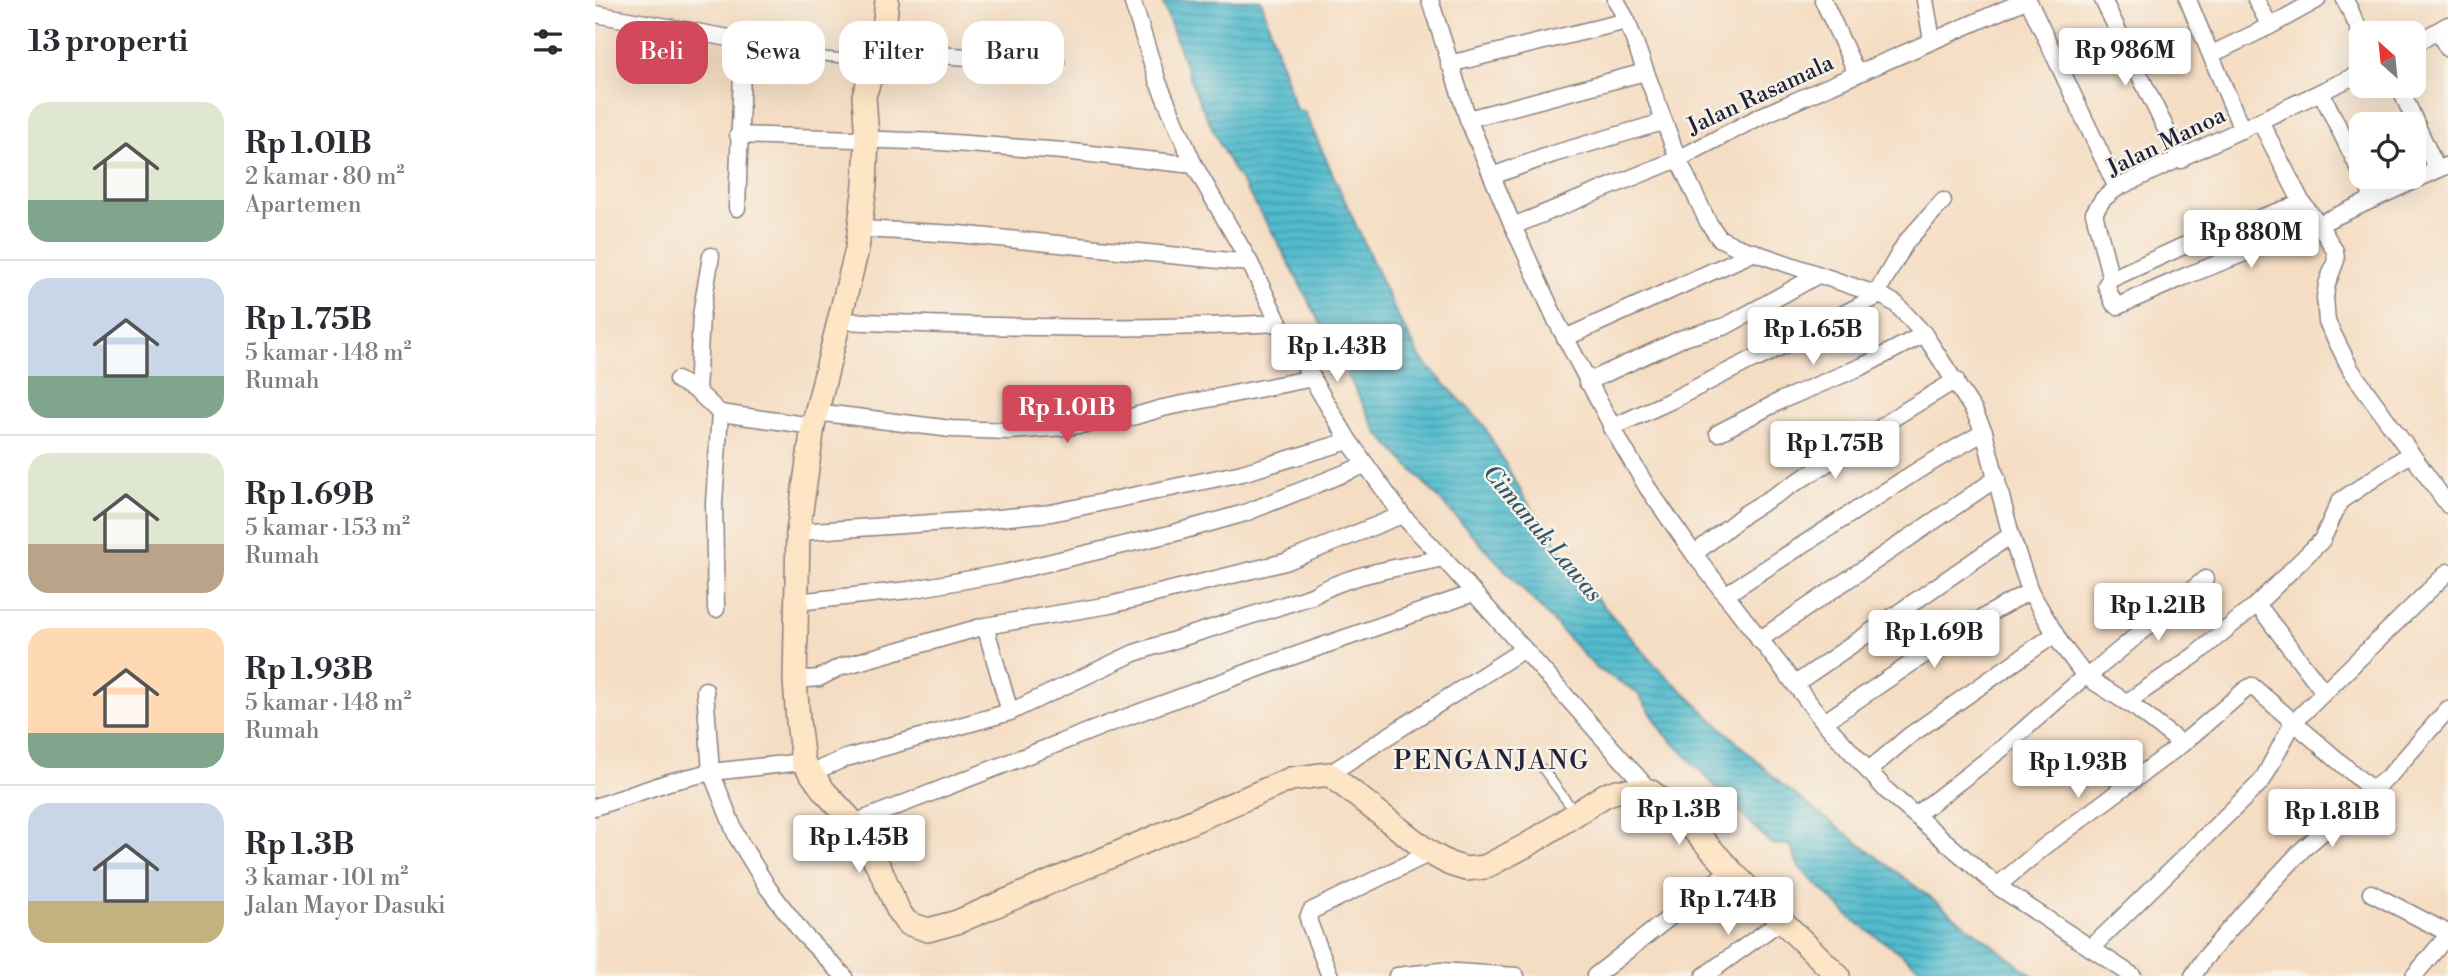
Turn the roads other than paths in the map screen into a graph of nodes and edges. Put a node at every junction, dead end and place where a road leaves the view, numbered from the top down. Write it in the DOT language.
graph roads {
  1 [pos="887,0"];
  2 [pos="1132,0"];
  3 [pos="1430,0"];
  4 [pos="1616,0"];
  5 [pos="1823,0"];
  6 [pos="1926,0"];
  7 [pos="2027,0"];
  8 [pos="2103,0"];
  9 [pos="2188,0"];
  10 [pos="2256,0"];
  11 [pos="2317,0"];
  12 [pos="2345,0"];
  13 [pos="595,14"];
  14 [pos="884,21"];
  15 [pos="1627,21"];
  16 [pos="2355,21"];
  17 [pos="2270,26"];
  18 [pos="2443,28"];
  19 [pos="2426,38"];
  20 [pos="1932,40"];
  21 [pos="2448,50"];
  22 [pos="2212,54"];
  23 [pos="1449,64"];
  24 [pos="1645,72"];
  25 [pos="1857,74"];
  26 [pos="2349,79"];
  27 [pos="869,84"];
  28 [pos="2321,92"];
  29 [pos="2406,98"];
  30 [pos="1468,118"];
  31 [pos="2260,121"];
  32 [pos="1663,122"];
  33 [pos="2242,130"];
  34 [pos="738,135"];
  35 [pos="867,139"];
  36 [pos="2349,149"];
  37 [pos="1678,159"];
  38 [pos="2181,160"];
  39 [pos="1194,164"];
  40 [pos="2443,167"];
  41 [pos="1492,176"];
  42 [pos="2117,188"];
  43 [pos="2369,189"];
  44 [pos="2374,199"];
  45 [pos="1943,201"];
  46 [pos="2302,203"];
  47 [pos="737,208"];
  48 [pos="2319,223"];
  49 [pos="1513,226"];
  50 [pos="860,229"];
  51 [pos="2190,243"];
  52 [pos="1755,252"];
  53 [pos="711,256"];
  54 [pos="1250,263"];
  55 [pos="1818,275"];
  56 [pos="2186,276"];
  57 [pos="2111,279"];
  58 [pos="1878,295"];
  59 [pos="840,321"];
  60 [pos="1279,323"];
  61 [pos="1924,334"];
  62 [pos="1566,338"];
  63 [pos="1313,378"];
  64 [pos="677,380"];
  65 [pos="1956,380"];
  66 [pos="1587,382"];
  67 [pos="697,391"];
  68 [pos="720,413"];
  69 [pos="814,419"];
  70 [pos="1611,428"];
  71 [pos="1985,432"];
  72 [pos="1718,433"];
  73 [pos="1349,441"];
  74 [pos="2410,454"];
  75 [pos="1365,465"];
  76 [pos="1997,478"];
  77 [pos="2448,505"];
  78 [pos="1402,515"];
  79 [pos="798,531"];
  80 [pos="2011,535"];
  81 [pos="1694,554"];
  82 [pos="1443,558"];
  83 [pos="2448,572"];
  84 [pos="2205,579"];
  85 [pos="2030,591"];
  86 [pos="1474,593"];
  87 [pos="1725,595"];
  88 [pos="797,602"];
  89 [pos="2257,604"];
  90 [pos="716,609"];
  91 [pos="985,626"];
  92 [pos="2055,634"];
  93 [pos="1759,640"];
  94 [pos="1524,649"];
  95 [pos="2086,677"];
  96 [pos="795,680"];
  97 [pos="1795,684"];
  98 [pos="705,690"];
  99 [pos="2324,692"];
  100 [pos="2127,702"];
  101 [pos="2448,709"];
  102 [pos="1010,712"];
  103 [pos="1824,722"];
  104 [pos="2293,723"];
  105 [pos="2182,744"];
  106 [pos="807,767"];
  107 [pos="1543,769"];
  108 [pos="1868,771"];
  109 [pos="711,772"];
  110 [pos="1329,774"];
  111 [pos="1650,790"];
  112 [pos="2372,790"];
  113 [pos="595,807"];
  114 [pos="1576,814"];
  115 [pos="1916,815"];
  116 [pos="854,823"];
  117 [pos="1430,852"];
  118 [pos="1738,878"];
  119 [pos="1997,886"];
  120 [pos="2371,893"];
  121 [pos="1782,920"];
  122 [pos="2448,934"];
  123 [pos="2091,948"];
  124 [pos="1828,973"];
  125 [pos="844,976"];
  126 [pos="1330,976"];
  127 [pos="1397,976"];
  128 [pos="1516,976"];
  129 [pos="1595,976"];
  130 [pos="1704,976"];
  131 [pos="2133,976"];
  132 [pos="2193,976"];
  133 [pos="2414,976"];
  1 -- 14 [label="street"];
  2 -- 39 [label="street"];
  3 -- 23 [label="street"];
  4 -- 15 [label="street"];
  5 -- 25 [label="street"];
  6 -- 20 [label="street"];
  7 -- 20 [label="street, Jalan Rasamala"];
  7 -- 42 [label="street"];
  8 -- 38 [label="street"];
  9 -- 22 [label="street"];
  10 -- 17 [label="street"];
  11 -- 17 [label="street"];
  12 -- 16 [label="street"];
  13 -- 34 [label="street"];
  15 -- 23 [label="street"];
  15 -- 24 [label="street"];
  17 -- 22 [label="street"];
  18 -- 19 [label="street"];
  18 -- 21 [label="street"];
  20 -- 25 [label="street, Jalan Rasamala"];
  22 -- 33 [label="street"];
  23 -- 30 [label="street"];
  24 -- 30 [label="street"];
  24 -- 32 [label="street"];
  25 -- 37 [label="street, Jalan Rasamala"];
  26 -- 28 [label="street, Jalan Manoa"];
  27 -- 35 [label="street"];
  28 -- 31 [label="street, Jalan Manoa"];
  28 -- 36 [label="street"];
  29 -- 40 [label="street"];
  30 -- 41 [label="street"];
  31 -- 33 [label="street, Jalan Manoa"];
  31 -- 46 [label="street"];
  32 -- 37 [label="street"];
  32 -- 41 [label="street"];
  33 -- 38 [label="street, Jalan Manoa"];
  34 -- 35 [label="street"];
  34 -- 47 [label="street"];
  35 -- 39 [label="street"];
  35 -- 50 [label="street"];
  37 -- 49 [label="street, Jalan Rasamala"];
  37 -- 52 [label="street"];
  38 -- 42 [label="street, Jalan Manoa"];
  39 -- 54 [label="street"];
  40 -- 44 [label="street"];
  41 -- 49 [label="street"];
  42 -- 57 [label="street, Jalan Manoa"];
  43 -- 44 [label="street"];
  44 -- 48 [label="street"];
  45 -- 58 [label="street"];
  46 -- 48 [label="street"];
  46 -- 51 [label="street"];
  48 -- 56 [label="street"];
  48 -- 74 [label="street"];
  49 -- 62 [label="street"];
  50 -- 54 [label="street"];
  50 -- 59 [label="street"];
  51 -- 56 [label="street"];
  51 -- 57 [label="street"];
  52 -- 55 [label="street"];
  52 -- 62 [label="street"];
  53 -- 67 [label="street"];
  54 -- 60 [label="street"];
  55 -- 58 [label="street"];
  55 -- 66 [label="street"];
  56 -- 57 [label="street"];
  58 -- 61 [label="street"];
  58 -- 70 [label="street"];
  59 -- 60 [label="street"];
  59 -- 69 [label="street"];
  60 -- 63 [label="street"];
  61 -- 65 [label="street"];
  61 -- 72 [label="street"];
  62 -- 66 [label="street"];
  63 -- 69 [label="street"];
  63 -- 73 [label="street"];
  64 -- 67 [label="street"];
  65 -- 71 [label="street"];
  65 -- 81 [label="street"];
  66 -- 70 [label="street"];
  67 -- 68 [label="street"];
  68 -- 69 [label="street"];
  68 -- 90 [label="street"];
  69 -- 79 [label="street"];
  70 -- 81 [label="street"];
  71 -- 76 [label="street"];
  71 -- 87 [label="street"];
  73 -- 75 [label="street"];
  73 -- 79 [label="street"];
  74 -- 77 [label="street"];
  74 -- 89 [label="street"];
  75 -- 78 [label="street"];
  75 -- 88 [label="street"];
  76 -- 80 [label="street"];
  76 -- 93 [label="street"];
  78 -- 82 [label="street"];
  78 -- 91 [label="street"];
  79 -- 88 [label="street"];
  80 -- 85 [label="street"];
  80 -- 97 [label="street"];
  81 -- 87 [label="street"];
  82 -- 86 [label="street"];
  82 -- 102 [label="street"];
  83 -- 99 [label="street"];
  84 -- 95 [label="street"];
  85 -- 92 [label="street"];
  85 -- 103 [label="street"];
  86 -- 94 [label="street"];
  86 -- 116 [label="street"];
  87 -- 93 [label="street"];
  88 -- 96 [label="street"];
  89 -- 99 [label="street"];
  89 -- 100 [label="street"];
  91 -- 96 [label="street"];
  91 -- 102 [label="street"];
  92 -- 95 [label="street"];
  92 -- 108 [label="street"];
  93 -- 97 [label="street"];
  94 -- 110 [label="street"];
  94 -- 111 [label="street"];
  95 -- 100 [label="street"];
  95 -- 115 [label="street"];
  96 -- 106 [label="street"];
  97 -- 103 [label="street"];
  98 -- 109 [label="street"];
  99 -- 104 [label="street"];
  100 -- 105 [label="street"];
  101 -- 112 [label="street"];
  102 -- 106 [label="street"];
  103 -- 108 [label="street"];
  104 -- 105 [label="street"];
  104 -- 112 [label="street"];
  104 -- 123 [label="street"];
  105 -- 119 [label="street"];
  106 -- 109 [label="street"];
  106 -- 116 [label="street"];
  107 -- 114 [label="lane"];
  108 -- 115 [label="street"];
  109 -- 113 [label="street"];
  109 -- 125 [label="street"];
  110 -- 116 [label="street"];
  110 -- 117 [label="street"];
  111 -- 114 [label="street"];
  111 -- 118 [label="street"];
  112 -- 132 [label="street"];
  114 -- 117 [label="street"];
  115 -- 119 [label="street"];
  117 -- 126 [label="street"];
  118 -- 121 [label="street"];
  118 -- 129 [label="street"];
  119 -- 123 [label="street"];
  120 -- 122 [label="street"];
  121 -- 124 [label="street"];
  121 -- 130 [label="street"];
  122 -- 133 [label="street"];
  123 -- 131 [label="street"];
  127 -- 128 [label="street"];
}
